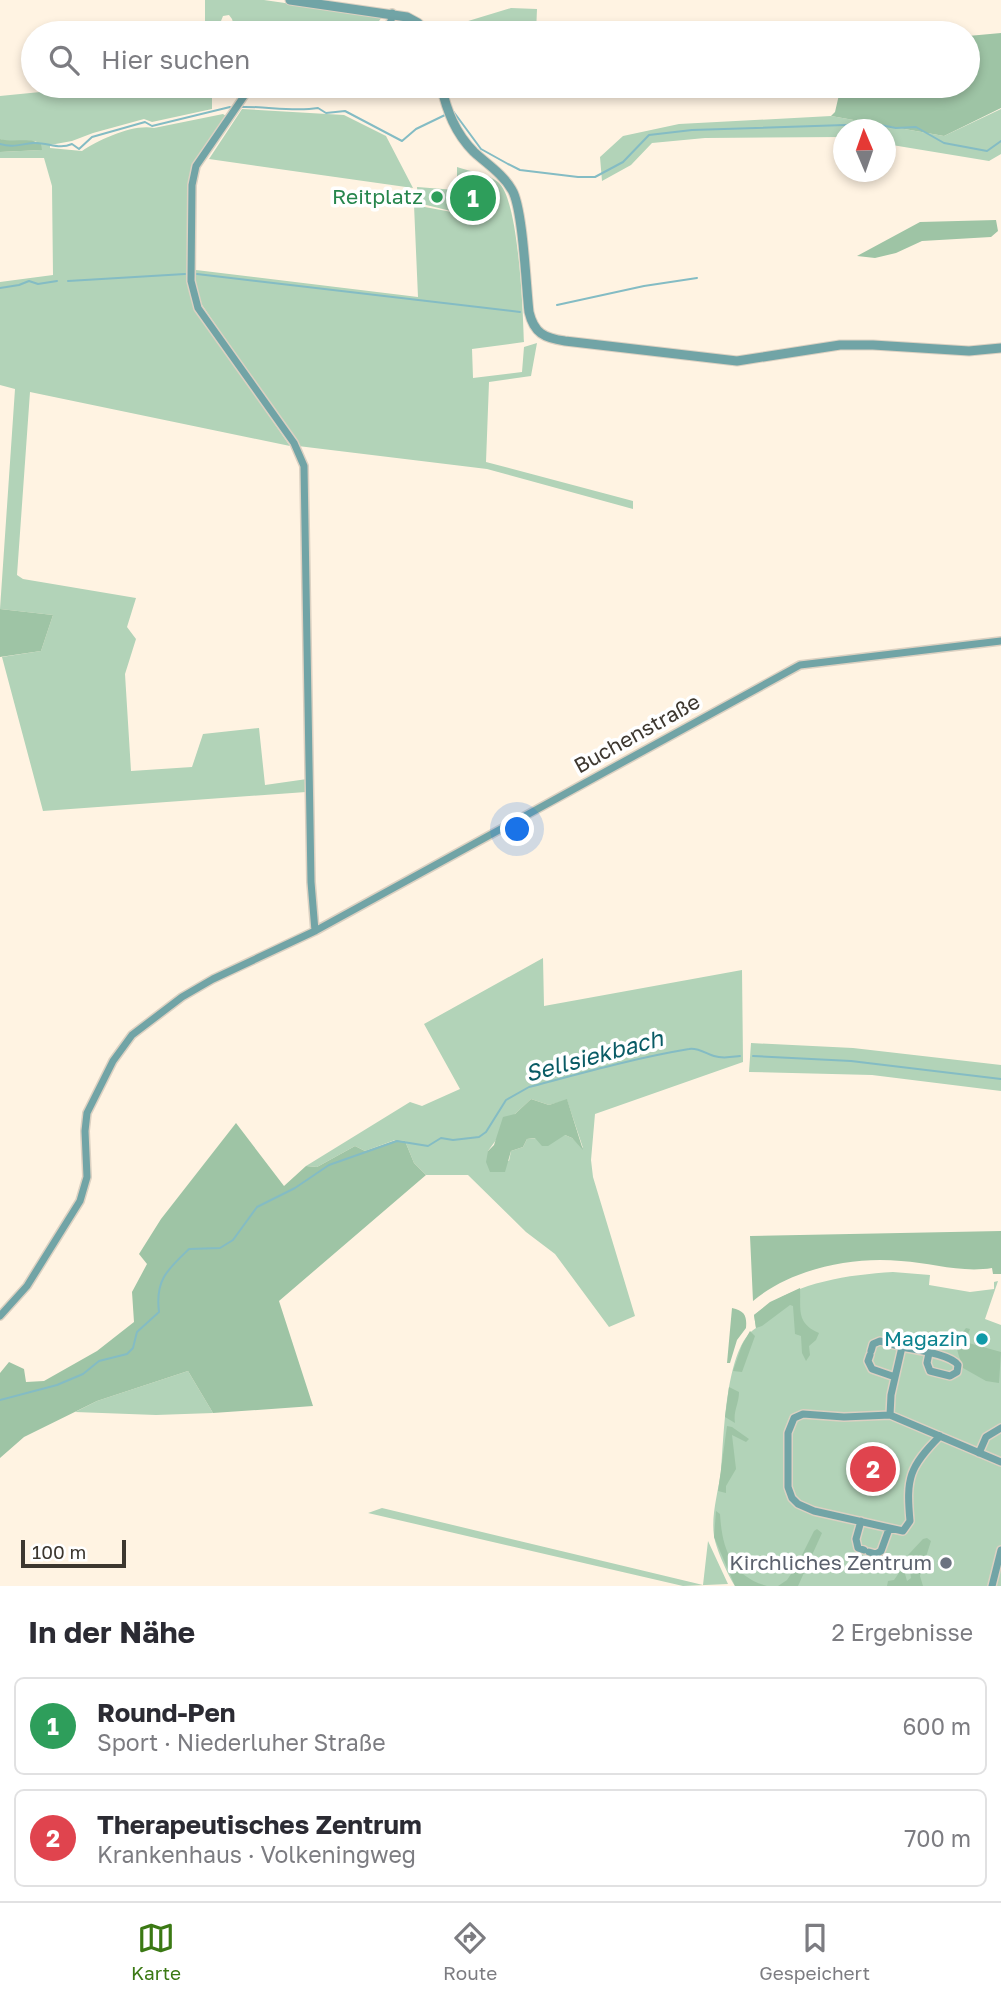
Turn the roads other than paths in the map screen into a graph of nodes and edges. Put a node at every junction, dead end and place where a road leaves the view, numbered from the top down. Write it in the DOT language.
graph roads {
  1 [pos="290,0"];
  2 [pos="391,13"];
  3 [pos="390,21"];
  4 [pos="414,21"];
  5 [pos="243,98"];
  6 [pos="444,98"];
  7 [pos="1001,348"];
  8 [pos="1001,641"];
  9 [pos="315,931"];
  10 [pos="0,1316"];
  11 [pos="902,1347"];
  12 [pos="929,1353"];
  13 [pos="895,1377"];
  14 [pos="890,1415"];
  15 [pos="1001,1428"];
  16 [pos="940,1436"];
  17 [pos="979,1453"];
  18 [pos="1001,1462"];
  19 [pos="861,1521"];
  20 [pos="889,1529"];
  21 [pos="1001,1550"];
  22 [pos="992,1586"];
  1 -- 2 [label="street"];
  2 -- 3 [label="street"];
  2 -- 4 [label="street"];
  5 -- 9 [label="street"];
  6 -- 7 [label="street"];
  8 -- 9 [label="street, Buchenstraße"];
  9 -- 10 [label="street, Buchenstraße"];
  11 -- 12 [label="street"];
  11 -- 13 [label="street"];
  11 -- 13 [label="street"];
  13 -- 14 [label="street"];
  14 -- 16 [label="street"];
  14 -- 19 [label="street"];
  15 -- 17 [label="street"];
  16 -- 17 [label="street"];
  16 -- 20 [label="street"];
  17 -- 18 [label="street"];
  19 -- 20 [label="street"];
  19 -- 20 [label="street"];
  21 -- 22 [label="street"];
}
